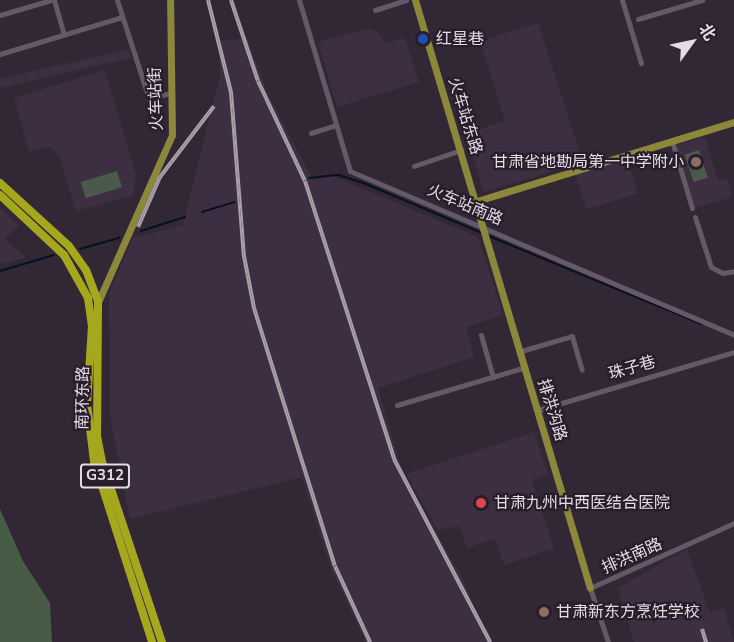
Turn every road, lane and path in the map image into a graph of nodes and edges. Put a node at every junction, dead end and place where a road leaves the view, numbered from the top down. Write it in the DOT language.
graph roads {
  1 [pos="52,0"];
  2 [pos="117,0"];
  3 [pos="170,0"];
  4 [pos="299,0"];
  5 [pos="406,0"];
  6 [pos="415,0"];
  7 [pos="622,0"];
  8 [pos="702,0"];
  9 [pos="375,10"];
  10 [pos="0,15"];
  11 [pos="122,17"];
  12 [pos="638,19"];
  13 [pos="64,35"];
  14 [pos="0,54"];
  15 [pos="641,63"];
  16 [pos="170,93"];
  17 [pos="734,122"];
  18 [pos="335,126"];
  19 [pos="310,133"];
  20 [pos="672,141"];
  21 [pos="461,150"];
  22 [pos="414,166"];
  23 [pos="0,183"];
  24 [pos="0,195"];
  25 [pos="477,201"];
  26 [pos="692,208"];
  27 [pos="695,217"];
  28 [pos="485,228"];
  29 [pos="488,239"];
  30 [pos="734,271"];
  31 [pos="98,301"];
  32 [pos="91,311"];
  33 [pos="481,335"];
  34 [pos="734,335"];
  35 [pos="521,351"];
  36 [pos="734,352"];
  37 [pos="526,367"];
  38 [pos="582,369"];
  39 [pos="493,377"];
  40 [pos="397,405"];
  41 [pos="538,410"];
  42 [pos="734,523"];
  43 [pos="590,588"];
  44 [pos="152,642"];
  45 [pos="162,642"];
  46 [pos="608,642"];
  1 -- 10 [label="street"];
  1 -- 13 [label="street"];
  2 -- 11 [label="street"];
  3 -- 16 [label="main road, 火车站街"];
  4 -- 18 [label="street, 火车站南路"];
  5 -- 9 [label="street"];
  6 -- 21 [label="main road, 火车站东路"];
  7 -- 15 [label="street"];
  8 -- 12 [label="street"];
  11 -- 13 [label="street"];
  11 -- 16 [label="street"];
  13 -- 14 [label="street"];
  16 -- 31 [label="main road, 火车站街"];
  17 -- 20 [label="main road"];
  18 -- 19 [label="street"];
  18 -- 28 [label="street, 火车站南路"];
  20 -- 25 [label="main road"];
  20 -- 26 [label="street"];
  21 -- 22 [label="street"];
  21 -- 25 [label="main road, 火车站东路"];
  23 -- 31 [label="highway, 南环东路 / G312"];
  24 -- 32 [label="highway, 南环东路 / G312"];
  25 -- 28 [label="main road, 火车站东路"];
  27 -- 30 [label="street"];
  28 -- 29 [label="main road, 火车站东路"];
  28 -- 34 [label="street, 火车站南路"];
  29 -- 35 [label="main road, 排洪沟路"];
  31 -- 32 [label="main road, 火车站街"];
  31 -- 45 [label="highway, 南环东路 / G312"];
  32 -- 44 [label="highway, 南环东路 / G312"];
  33 -- 39 [label="street"];
  35 -- 37 [label="main road, 排洪沟路"];
  35 -- 38 [label="street"];
  36 -- 41 [label="street, 珠子巷"];
  37 -- 39 [label="street"];
  37 -- 41 [label="main road, 排洪沟路"];
  39 -- 40 [label="street"];
  41 -- 43 [label="main road, 排洪沟路"];
  42 -- 43 [label="street, 排洪南路"];
  43 -- 46 [label="street, 排洪南路"];
}
